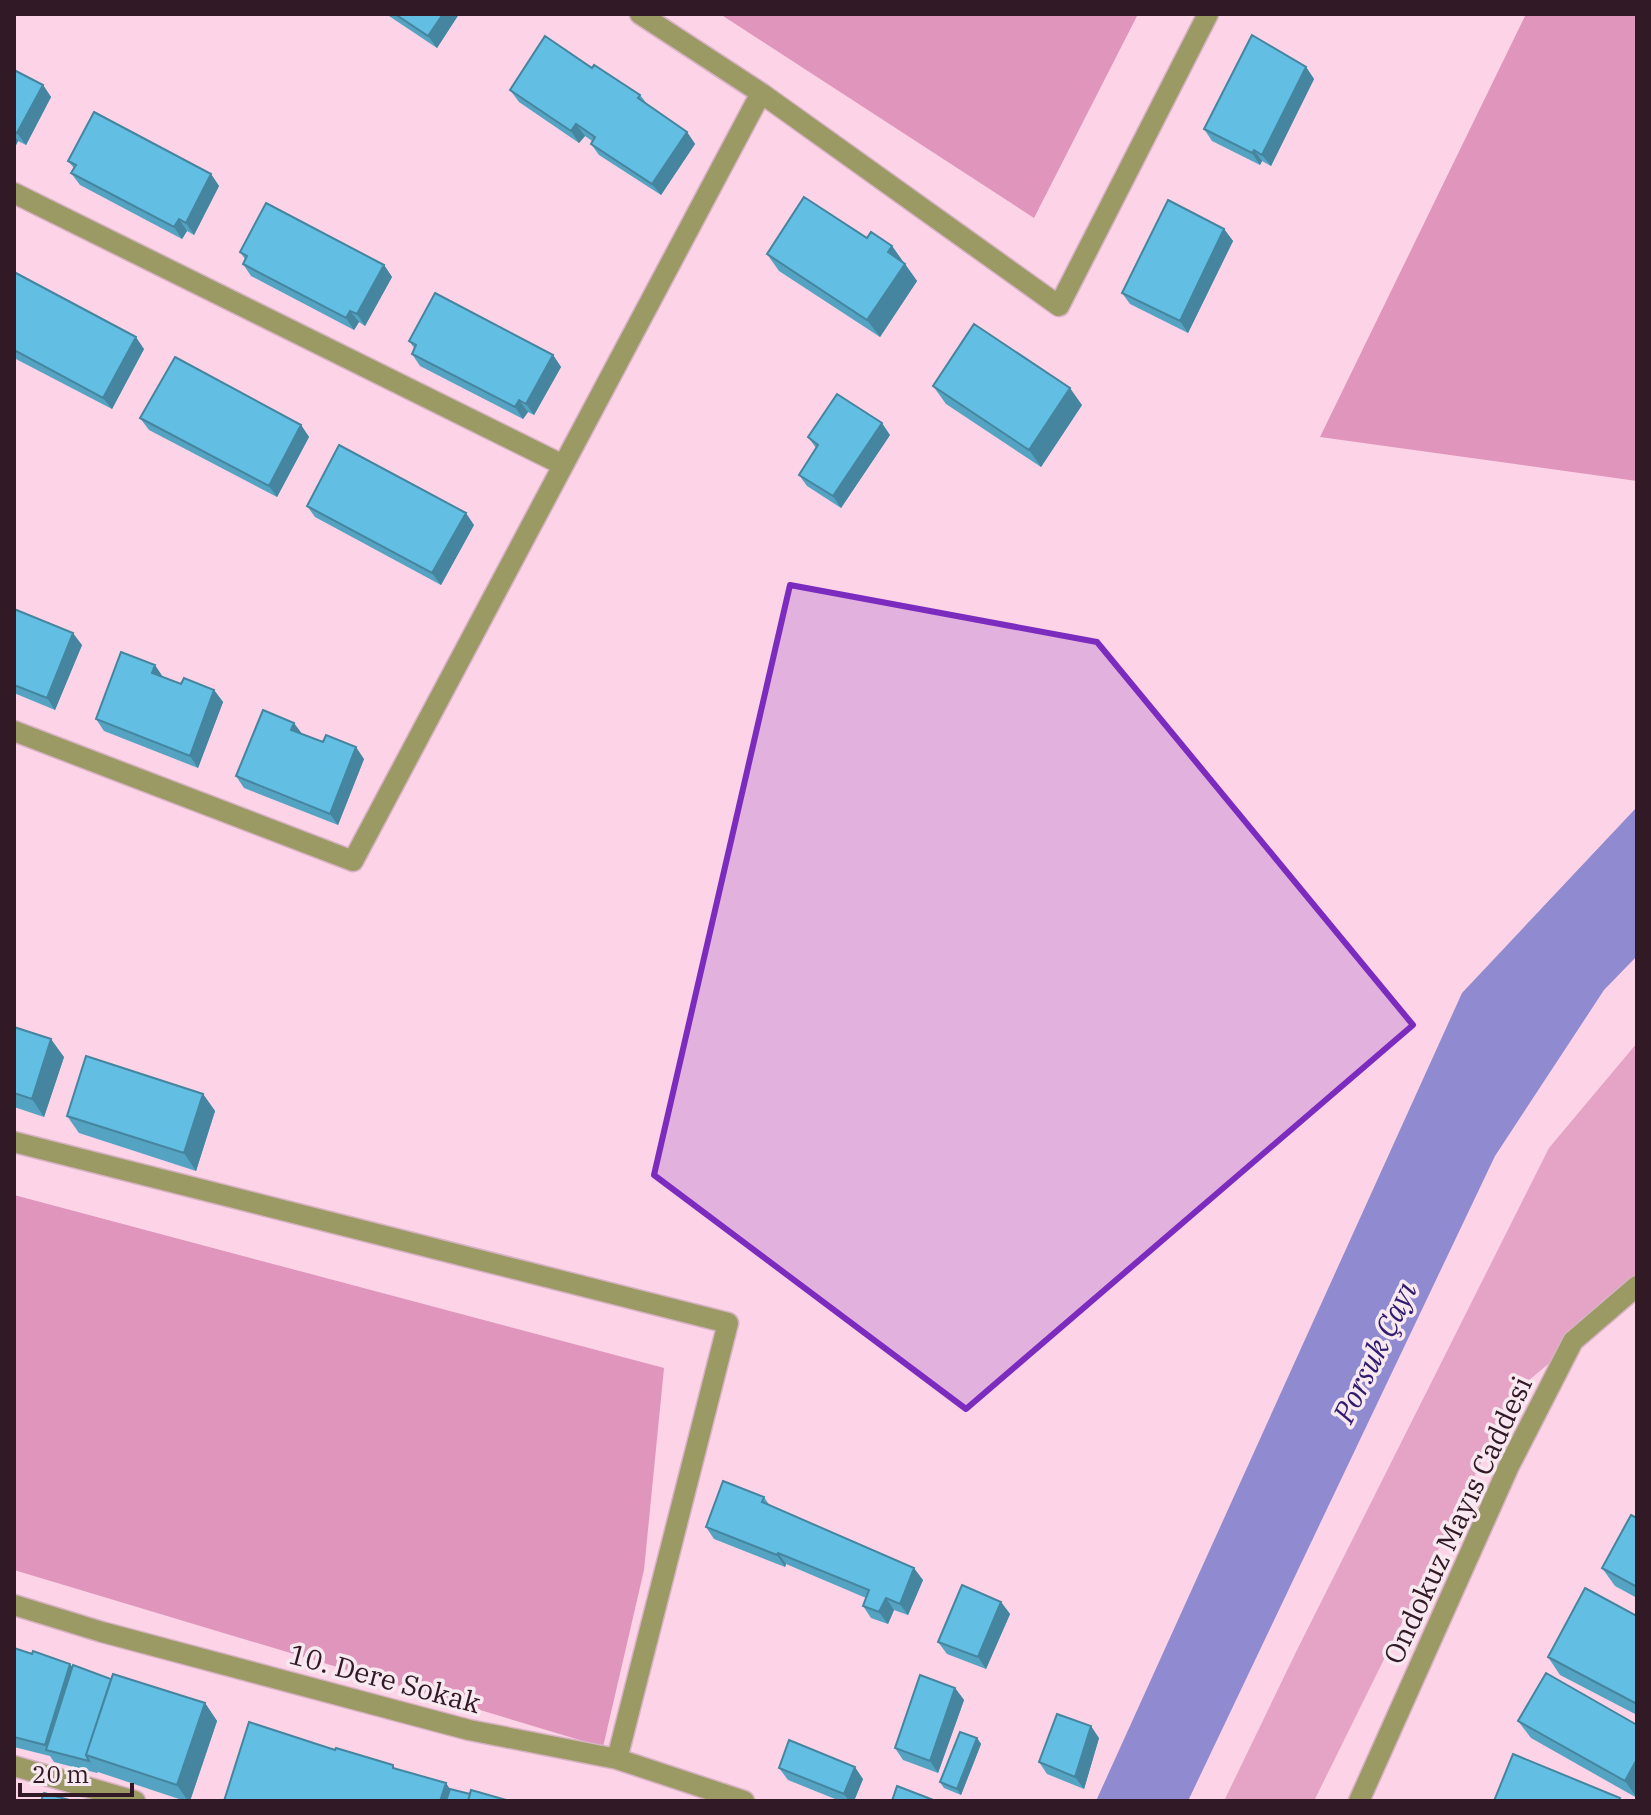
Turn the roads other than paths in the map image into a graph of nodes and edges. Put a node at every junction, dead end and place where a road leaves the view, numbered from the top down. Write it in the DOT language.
graph roads {
  1 [pos="640,14"];
  2 [pos="1208,14"];
  3 [pos="761,93"];
  4 [pos="14,193"];
  5 [pos="563,465"];
  6 [pos="14,731"];
  7 [pos="14,1142"];
  8 [pos="1637,1286"];
  9 [pos="14,1605"];
  10 [pos="617,1759"];
  11 [pos="14,1766"];
  12 [pos="135,1801"];
  13 [pos="744,1801"];
  14 [pos="1359,1801"];
  1 -- 3 [label="street"];
  2 -- 3 [label="street"];
  3 -- 5 [label="street"];
  4 -- 5 [label="street"];
  5 -- 6 [label="street"];
  7 -- 10 [label="street"];
  8 -- 14 [label="street, Ondokuz Mayıs Caddesi"];
  9 -- 10 [label="street, 10. Dere Sokak"];
  10 -- 13 [label="street, 10. Dere Sokak"];
  11 -- 12 [label="street"];
}
